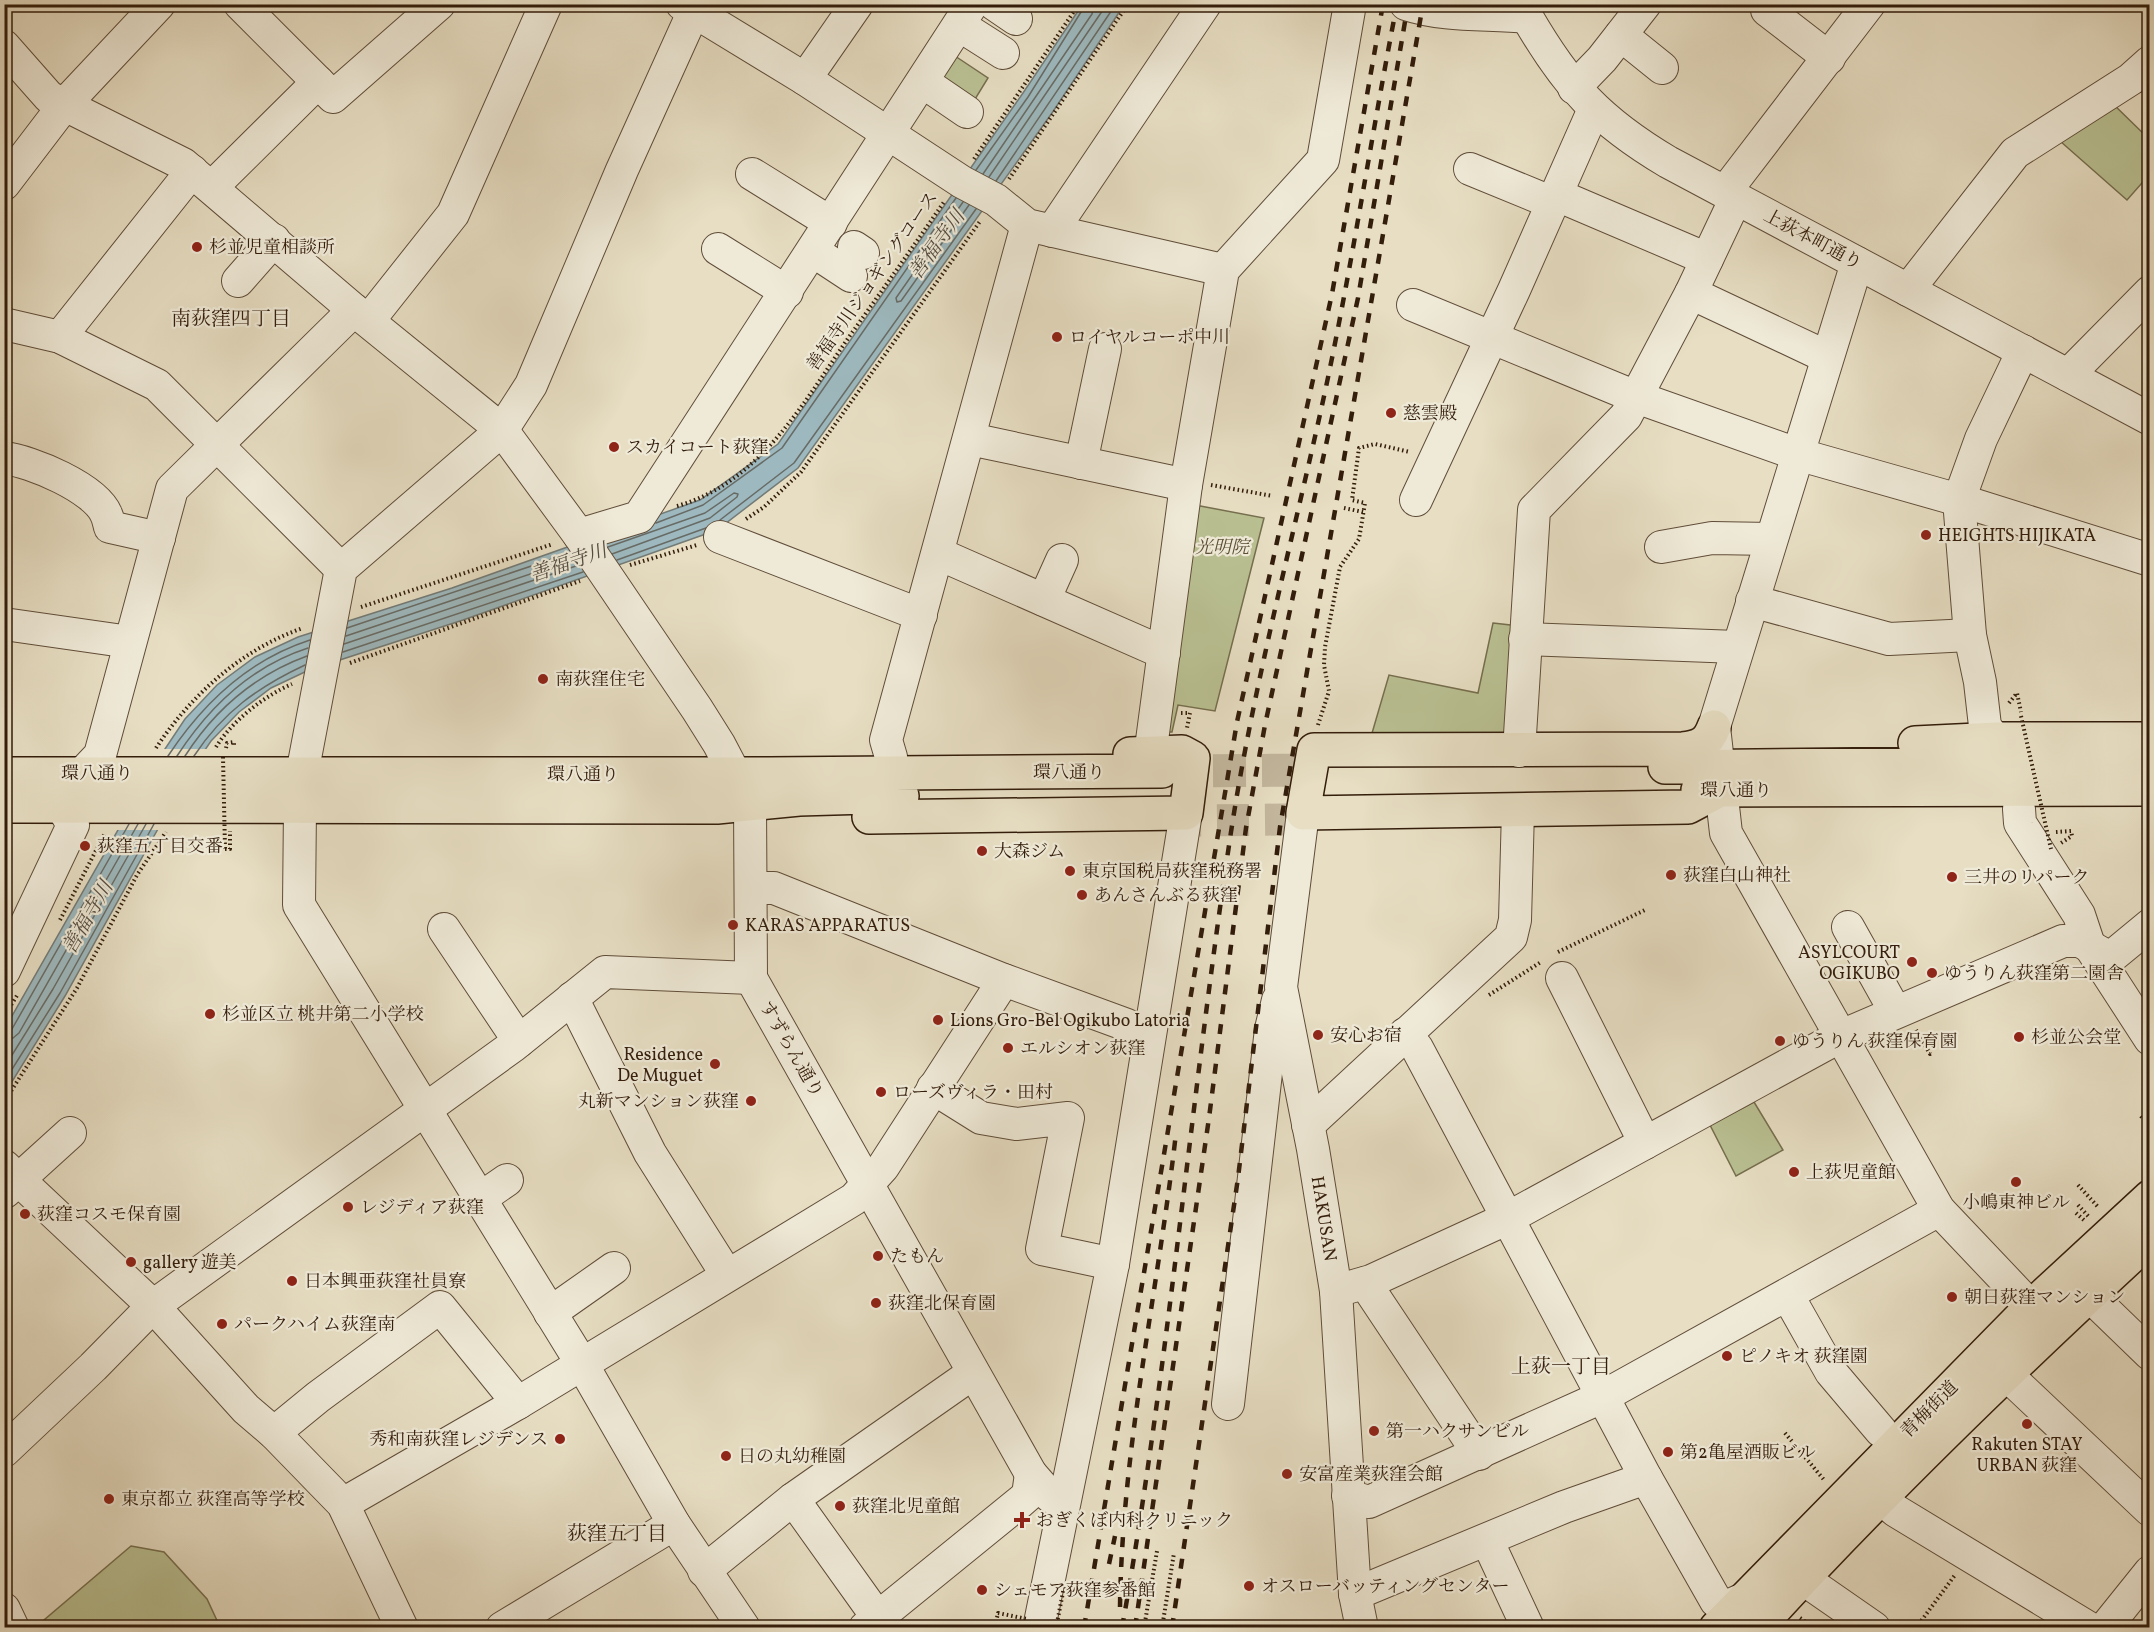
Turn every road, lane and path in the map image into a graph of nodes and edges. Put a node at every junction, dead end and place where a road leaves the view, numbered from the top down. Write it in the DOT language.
graph roads {
  1 [pos="159,4"];
  2 [pos="240,4"];
  3 [pos="439,4"];
  4 [pos="546,4"];
  5 [pos="857,4"];
  6 [pos="1079,4"];
  7 [pos="1128,4"];
  8 [pos="1205,4"];
  9 [pos="1350,4"];
  10 [pos="1406,4"];
  11 [pos="1645,4"];
  12 [pos="1869,4"];
  13 [pos="691,7"];
  14 [pos="1527,10"];
  15 [pos="1767,10"];
  16 [pos="966,15"];
  17 [pos="1621,35"];
  18 [pos="4,46"];
  19 [pos="1003,53"];
  20 [pos="1829,58"];
  21 [pos="2150,62"];
  22 [pos="1662,68"];
  23 [pos="805,80"];
  24 [pos="318,82"];
  25 [pos="923,82"];
  26 [pos="1584,99"];
  27 [pos="65,104"];
  28 [pos="967,112"];
  29 [pos="888,135"];
  30 [pos="1470,169"];
  31 [pos="752,174"];
  32 [pos="6,178"];
  33 [pos="202,179"];
  34 [pos="961,181"];
  35 [pos="1730,195"];
  36 [pos="993,199"];
  37 [pos="1555,199"];
  38 [pos="1040,228"];
  39 [pos="274,240"];
  40 [pos="840,245"];
  41 [pos="718,249"];
  42 [pos="1707,259"];
  43 [pos="1857,263"];
  44 [pos="1223,270"];
  45 [pos="238,281"];
  46 [pos="1908,290"];
  47 [pos="787,292"];
  48 [pos="2150,292"];
  49 [pos="1691,293"];
  50 [pos="1413,305"];
  51 [pos="362,315"];
  52 [pos="4,324"];
  53 [pos="60,337"];
  54 [pos="1492,338"];
  55 [pos="1105,349"];
  56 [pos="2024,351"];
  57 [pos="1827,357"];
  58 [pos="2068,375"];
  59 [pos="1636,397"];
  60 [pos="2150,419"];
  61 [pos="502,430"];
  62 [pos="970,439"];
  63 [pos="217,446"];
  64 [pos="1797,454"];
  65 [pos="4,458"];
  66 [pos="1434,462"];
  67 [pos="1081,464"];
  68 [pos="1186,485"];
  69 [pos="1273,496"];
  70 [pos="1416,500"];
  71 [pos="1959,500"];
  72 [pos="1344,508"];
  73 [pos="1363,512"];
  74 [pos="639,517"];
  75 [pos="581,537"];
  76 [pos="720,537"];
  77 [pos="159,538"];
  78 [pos="1771,539"];
  79 [pos="1661,547"];
  80 [pos="939,554"];
  81 [pos="1062,560"];
  82 [pos="2150,560"];
  83 [pos="342,569"];
  84 [pos="603,571"];
  85 [pos="1044,600"];
  86 [pos="1752,601"];
  87 [pos="497,611"];
  88 [pos="921,615"];
  89 [pos="4,624"];
  90 [pos="1971,635"];
  91 [pos="1525,639"];
  92 [pos="130,642"];
  93 [pos="1737,647"];
  94 [pos="1164,653"];
  95 [pos="2002,723"];
  96 [pos="1714,727"];
  97 [pos="2150,739"];
  98 [pos="1519,751"];
  99 [pos="891,756"];
  100 [pos="2150,762"];
  101 [pos="210,765"];
  102 [pos="1802,765"];
  103 [pos="1153,773"];
  104 [pos="4,774"];
  105 [pos="82,774"];
  106 [pos="302,774"];
  107 [pos="734,774"];
  108 [pos="1718,778"];
  109 [pos="1316,781"];
  110 [pos="2150,789"];
  111 [pos="1921,790"];
  112 [pos="799,798"];
  113 [pos="750,803"];
  114 [pos="4,806"];
  115 [pos="62,807"];
  116 [pos="300,807"];
  117 [pos="2019,808"];
  118 [pos="2150,809"];
  119 [pos="1518,810"];
  120 [pos="1186,813"];
  121 [pos="173,817"];
  122 [pos="230,827"];
  123 [pos="2050,849"];
  124 [pos="751,888"];
  125 [pos="1647,909"];
  126 [pos="2150,925"];
  127 [pos="1848,927"];
  128 [pos="444,929"];
  129 [pos="2089,945"];
  130 [pos="1555,968"];
  131 [pos="4,971"];
  132 [pos="752,978"];
  133 [pos="1004,980"];
  134 [pos="1281,987"];
  135 [pos="572,998"];
  136 [pos="1917,1012"];
  137 [pos="1127,1025"];
  138 [pos="1405,1034"];
  139 [pos="1839,1037"];
  140 [pos="2150,1039"];
  141 [pos="519,1041"];
  142 [pos="1933,1052"];
  143 [pos="933,1088"];
  144 [pos="4,1102"];
  145 [pos="426,1109"];
  146 [pos="2141,1116"];
  147 [pos="1308,1125"];
  148 [pos="2150,1128"];
  149 [pos="70,1133"];
  150 [pos="1645,1143"];
  151 [pos="876,1175"];
  152 [pos="10,1179"];
  153 [pos="507,1180"];
  154 [pos="2078,1185"];
  155 [pos="2150,1197"];
  156 [pos="481,1198"];
  157 [pos="2078,1205"];
  158 [pos="1939,1210"];
  159 [pos="2105,1215"];
  160 [pos="1506,1219"];
  161 [pos="2091,1220"];
  162 [pos="2150,1239"];
  163 [pos="1113,1264"];
  164 [pos="614,1268"];
  165 [pos="727,1275"];
  166 [pos="1350,1287"];
  167 [pos="2089,1295"];
  168 [pos="1788,1296"];
  169 [pos="153,1306"];
  170 [pos="2031,1307"];
  171 [pos="550,1313"];
  172 [pos="2150,1354"];
  173 [pos="575,1368"];
  174 [pos="973,1373"];
  175 [pos="2006,1374"];
  176 [pos="1602,1398"];
  177 [pos="518,1403"];
  178 [pos="1228,1404"];
  179 [pos="1881,1431"];
  180 [pos="274,1433"];
  181 [pos="1785,1433"];
  182 [pos="4,1451"];
  183 [pos="1479,1454"];
  184 [pos="1031,1474"];
  185 [pos="1646,1478"];
  186 [pos="1835,1492"];
  187 [pos="1348,1496"];
  188 [pos="1881,1498"];
  189 [pos="793,1499"];
  190 [pos="1064,1501"];
  191 [pos="343,1504"];
  192 [pos="2150,1510"];
  193 [pos="675,1524"];
  194 [pos="1487,1540"];
  195 [pos="1158,1551"];
  196 [pos="1174,1553"];
  197 [pos="1970,1554"];
  198 [pos="704,1570"];
  199 [pos="2150,1572"];
  200 [pos="1802,1578"];
  201 [pos="1064,1587"];
  202 [pos="1355,1594"];
  203 [pos="1748,1614"];
  204 [pos="1795,1614"];
  205 [pos="873,1624"];
  206 [pos="1028,1624"];
  207 [pos="2075,1624"];
  208 [pos="402,1628"];
  209 [pos="502,1628"];
  210 [pos="744,1628"];
  211 [pos="1056,1628"];
  212 [pos="1144,1628"];
  213 [pos="1162,1628"];
  214 [pos="1362,1628"];
  215 [pos="1528,1628"];
  216 [pos="1716,1628"];
  217 [pos="1814,1628"];
  218 [pos="1874,1628"];
  219 [pos="1916,1628"];
  220 [pos="2105,1628"];
  1 -- 27 [label="street"];
  2 -- 24 [label="street"];
  3 -- 24 [label="street"];
  4 -- 51 [label="street"];
  5 -- 23 [label="street"];
  6 -- 34 [label="path, 善福寺川ジョギングコース"];
  7 -- 36 [label="path"];
  8 -- 38 [label="street"];
  9 -- 44 [label="street"];
  10 -- 14 [label="street"];
  11 -- 17 [label="street"];
  12 -- 20 [label="street"];
  13 -- 23 [label="street"];
  13 -- 61 [label="street"];
  14 -- 26 [label="street, 上荻本町通り"];
  15 -- 20 [label="street"];
  16 -- 19 [label="street"];
  16 -- 25 [label="street"];
  17 -- 22 [label="street"];
  17 -- 26 [label="street"];
  18 -- 27 [label="street, すずらん通り"];
  20 -- 35 [label="street"];
  21 -- 46 [label="street"];
  23 -- 29 [label="street"];
  24 -- 33 [label="street"];
  25 -- 28 [label="street"];
  25 -- 29 [label="street"];
  26 -- 35 [label="street, 上荻本町通り"];
  26 -- 37 [label="street"];
  27 -- 32 [label="street"];
  27 -- 33 [label="street, すずらん通り"];
  29 -- 34 [label="street"];
  29 -- 40 [label="street"];
  30 -- 37 [label="street"];
  31 -- 40 [label="street"];
  33 -- 39 [label="street, すずらん通り"];
  33 -- 53 [label="street"];
  34 -- 36 [label="street"];
  34 -- 74 [label="path, 善福寺川ジョギングコース"];
  35 -- 42 [label="street"];
  35 -- 43 [label="street, 上荻本町通り"];
  36 -- 38 [label="street"];
  36 -- 76 [label="path"];
  37 -- 42 [label="street"];
  37 -- 54 [label="street"];
  38 -- 44 [label="street"];
  38 -- 62 [label="street"];
  39 -- 45 [label="street"];
  39 -- 51 [label="street, すずらん通り"];
  40 -- 47 [label="street"];
  41 -- 47 [label="street"];
  42 -- 49 [label="street"];
  43 -- 46 [label="street, 上荻本町通り"];
  43 -- 57 [label="street"];
  44 -- 68 [label="street"];
  46 -- 56 [label="street, 上荻本町通り"];
  47 -- 74 [label="street"];
  48 -- 58 [label="street"];
  49 -- 57 [label="street"];
  49 -- 59 [label="street"];
  50 -- 54 [label="street"];
  51 -- 61 [label="street, すずらん通り"];
  51 -- 63 [label="street"];
  52 -- 53 [label="street"];
  53 -- 63 [label="street"];
  54 -- 59 [label="street"];
  54 -- 66 [label="street"];
  55 -- 67 [label="street"];
  56 -- 58 [label="street, 上荻本町通り"];
  56 -- 71 [label="street"];
  57 -- 64 [label="street"];
  58 -- 60 [label="street, 上荻本町通り"];
  59 -- 64 [label="street"];
  59 -- 91 [label="street"];
  61 -- 75 [label="street, すずらん通り"];
  61 -- 83 [label="street"];
  62 -- 67 [label="street"];
  62 -- 80 [label="street"];
  63 -- 77 [label="street"];
  63 -- 83 [label="street"];
  64 -- 71 [label="street"];
  64 -- 78 [label="street"];
  65 -- 77 [label="street"];
  66 -- 70 [label="street"];
  66 -- 73 [label="path"];
  67 -- 68 [label="street"];
  68 -- 69 [label="path"];
  68 -- 94 [label="street"];
  71 -- 82 [label="street"];
  71 -- 90 [label="street"];
  72 -- 73 [label="path"];
  73 -- 109 [label="path"];
  74 -- 75 [label="street"];
  75 -- 84 [label="street, すずらん通り"];
  76 -- 84 [label="path"];
  76 -- 88 [label="street"];
  77 -- 92 [label="street"];
  78 -- 79 [label="street"];
  78 -- 86 [label="street"];
  80 -- 85 [label="street"];
  80 -- 88 [label="street"];
  81 -- 85 [label="street"];
  83 -- 106 [label="street"];
  84 -- 87 [label="path"];
  84 -- 107 [label="street, すずらん通り"];
  85 -- 94 [label="street"];
  86 -- 90 [label="street"];
  86 -- 93 [label="street"];
  88 -- 99 [label="street"];
  89 -- 92 [label="street"];
  90 -- 95 [label="street"];
  91 -- 93 [label="street"];
  91 -- 98 [label="street"];
  92 -- 105 [label="street"];
  93 -- 96 [label="street"];
  94 -- 103 [label="street"];
  95 -- 97 [label="main road"];
  95 -- 102 [label="main road"];
  95 -- 123 [label="path, bridge"];
  96 -- 98 [label="main road"];
  96 -- 108 [label="street"];
  98 -- 109 [label="main road"];
  99 -- 103 [label="main road"];
  99 -- 107 [label="main road"];
  100 -- 102 [label="main road, 環八通り"];
  101 -- 105 [label="main road, 環八通り"];
  101 -- 106 [label="main road, 環八通り"];
  101 -- 122 [label="path, bridge"];
  102 -- 108 [label="main road, 環八通り"];
  103 -- 107 [label="main road, 環八通り"];
  103 -- 112 [label="main road, 環八通り"];
  103 -- 120 [label="main road"];
  104 -- 105 [label="main road, 環八通り"];
  106 -- 107 [label="main road, 環八通り"];
  107 -- 113 [label="street, すずらん通り"];
  108 -- 109 [label="main road, 環八通り"];
  108 -- 111 [label="main road, 環八通り"];
  108 -- 119 [label="main road"];
  108 -- 139 [label="street"];
  109 -- 119 [label="main road"];
  109 -- 134 [label="street, HAKUSAN"];
  110 -- 111 [label="main road, 環八通り"];
  111 -- 117 [label="main road"];
  112 -- 113 [label="main road, 環八通り"];
  112 -- 120 [label="main road"];
  113 -- 116 [label="main road, 環八通り"];
  113 -- 124 [label="street, すずらん通り"];
  114 -- 115 [label="main road, 環八通り"];
  115 -- 121 [label="main road, 環八通り"];
  115 -- 131 [label="street"];
  116 -- 121 [label="main road, 環八通り"];
  116 -- 145 [label="street"];
  117 -- 118 [label="main road"];
  117 -- 129 [label="street"];
  119 -- 138 [label="street"];
  120 -- 163 [label="street"];
  121 -- 144 [label="path"];
  124 -- 132 [label="street, すずらん通り"];
  124 -- 133 [label="street"];
  125 -- 130 [label="path"];
  126 -- 129 [label="street"];
  127 -- 136 [label="street"];
  128 -- 141 [label="street"];
  129 -- 136 [label="street"];
  129 -- 140 [label="street"];
  130 -- 150 [label="street"];
  132 -- 135 [label="street"];
  132 -- 151 [label="street, すずらん通り"];
  133 -- 137 [label="street"];
  133 -- 143 [label="street"];
  134 -- 147 [label="street, HAKUSAN"];
  134 -- 178 [label="street"];
  135 -- 141 [label="street"];
  135 -- 165 [label="street"];
  136 -- 139 [label="street"];
  136 -- 142 [label="path"];
  138 -- 147 [label="street"];
  138 -- 160 [label="street"];
  139 -- 150 [label="street"];
  139 -- 158 [label="street"];
  141 -- 145 [label="street"];
  143 -- 151 [label="street"];
  143 -- 163 [label="street"];
  145 -- 156 [label="street"];
  145 -- 169 [label="street"];
  146 -- 148 [label="path"];
  147 -- 166 [label="street, HAKUSAN"];
  149 -- 152 [label="street"];
  150 -- 160 [label="street"];
  151 -- 165 [label="street"];
  151 -- 174 [label="street, すずらん通り"];
  152 -- 169 [label="street"];
  153 -- 156 [label="street"];
  154 -- 159 [label="path"];
  155 -- 170 [label="main road, 青梅街道"];
  156 -- 171 [label="street"];
  157 -- 161 [label="path"];
  158 -- 168 [label="street"];
  158 -- 170 [label="street"];
  160 -- 166 [label="street"];
  160 -- 176 [label="street"];
  162 -- 167 [label="main road, 青梅街道"];
  163 -- 190 [label="street"];
  164 -- 171 [label="street"];
  165 -- 173 [label="street"];
  166 -- 183 [label="street"];
  166 -- 187 [label="street, HAKUSAN"];
  167 -- 172 [label="street"];
  167 -- 175 [label="main road, 青梅街道"];
  168 -- 176 [label="street"];
  168 -- 179 [label="street"];
  169 -- 180 [label="street"];
  169 -- 182 [label="street"];
  170 -- 186 [label="main road, 青梅街道"];
  171 -- 173 [label="street"];
  173 -- 177 [label="street"];
  173 -- 193 [label="street"];
  174 -- 184 [label="street, すずらん通り"];
  174 -- 189 [label="street"];
  175 -- 188 [label="main road, 青梅街道"];
  175 -- 192 [label="street"];
  176 -- 183 [label="street"];
  176 -- 185 [label="street"];
  177 -- 180 [label="street"];
  177 -- 191 [label="street"];
  180 -- 191 [label="street"];
  181 -- 186 [label="path"];
  183 -- 187 [label="street"];
  184 -- 190 [label="street, すずらん通り"];
  184 -- 205 [label="street"];
  185 -- 194 [label="street"];
  185 -- 203 [label="street"];
  186 -- 188 [label="street"];
  186 -- 203 [label="main road, 青梅街道"];
  187 -- 202 [label="street, HAKUSAN"];
  188 -- 197 [label="street"];
  188 -- 200 [label="main road, 青梅街道"];
  189 -- 198 [label="street"];
  189 -- 205 [label="street"];
  190 -- 206 [label="street"];
  191 -- 208 [label="street"];
  193 -- 198 [label="street"];
  193 -- 209 [label="street"];
  194 -- 202 [label="street"];
  194 -- 215 [label="street"];
  195 -- 212 [label="path"];
  196 -- 213 [label="path"];
  197 -- 207 [label="street"];
  197 -- 219 [label="path"];
  198 -- 210 [label="street"];
  199 -- 220 [label="street"];
  200 -- 203 [label="main road, 青梅街道"];
  200 -- 218 [label="street"];
  201 -- 211 [label="path, bridge"];
  202 -- 214 [label="street, HAKUSAN"];
  203 -- 216 [label="main road, 青梅街道"];
  204 -- 217 [label="path"];
  206 -- 206 [label="path, bridge"];
}
